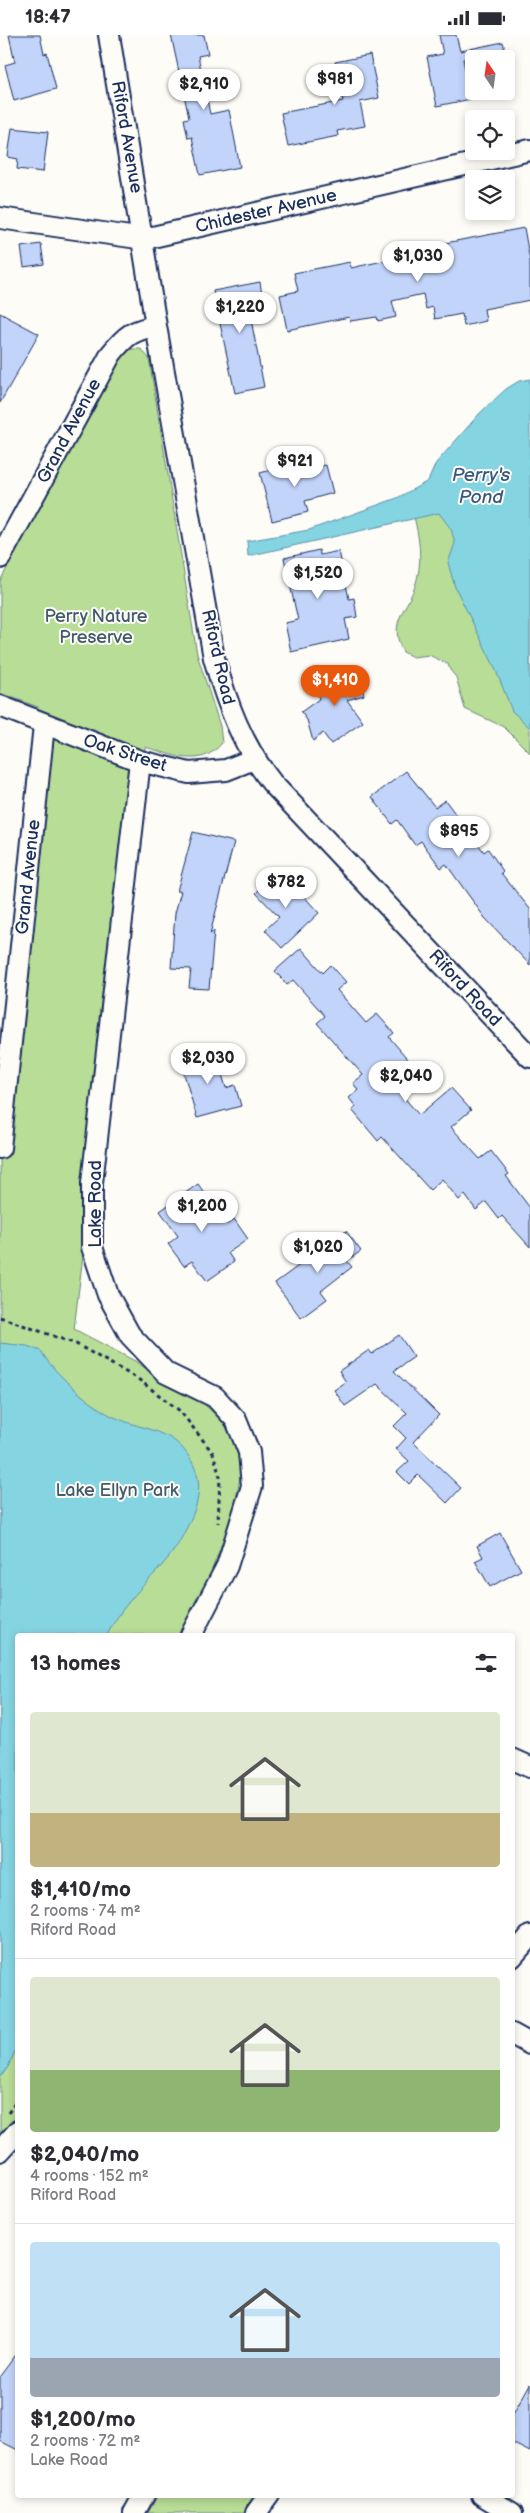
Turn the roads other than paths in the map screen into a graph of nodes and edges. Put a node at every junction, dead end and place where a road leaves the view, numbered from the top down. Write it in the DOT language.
graph roads {
  1 [pos="109,35"];
  2 [pos="530,150"];
  3 [pos="0,218"];
  4 [pos="144,239"];
  5 [pos="156,326"];
  6 [pos="0,558"];
  7 [pos="0,706"];
  8 [pos="44,725"];
  9 [pos="254,759"];
  10 [pos="140,761"];
  11 [pos="530,1057"];
  12 [pos="0,1148"];
  13 [pos="192,1633"];
  14 [pos="515,1760"];
  15 [pos="530,1767"];
  16 [pos="530,1936"];
  17 [pos="515,1954"];
  18 [pos="515,2036"];
  19 [pos="530,2044"];
  20 [pos="15,2134"];
  21 [pos="0,2151"];
  22 [pos="142,2498"];
  23 [pos="267,2498"];
  24 [pos="487,2498"];
  25 [pos="134,2513"];
  26 [pos="256,2513"];
  27 [pos="512,2513"];
  1 -- 4 [label="street, Riford Avenue"];
  2 -- 4 [label="street, Chidester Avenue"];
  3 -- 4 [label="street, Chidester Avenue"];
  4 -- 5 [label="street, Riford Road"];
  5 -- 6 [label="street, Grand Avenue"];
  5 -- 9 [label="street, Riford Road"];
  7 -- 8 [label="street, Oak Street"];
  8 -- 10 [label="street, Oak Street"];
  8 -- 12 [label="street, Grand Avenue"];
  9 -- 10 [label="street, Oak Street"];
  9 -- 11 [label="street, Riford Road"];
  10 -- 13 [label="street, Lake Road"];
  14 -- 15 [label="street"];
  16 -- 17 [label="street"];
  18 -- 19 [label="street"];
  20 -- 21 [label="street"];
  22 -- 25 [label="street"];
  23 -- 26 [label="street"];
  24 -- 27 [label="street"];
}
